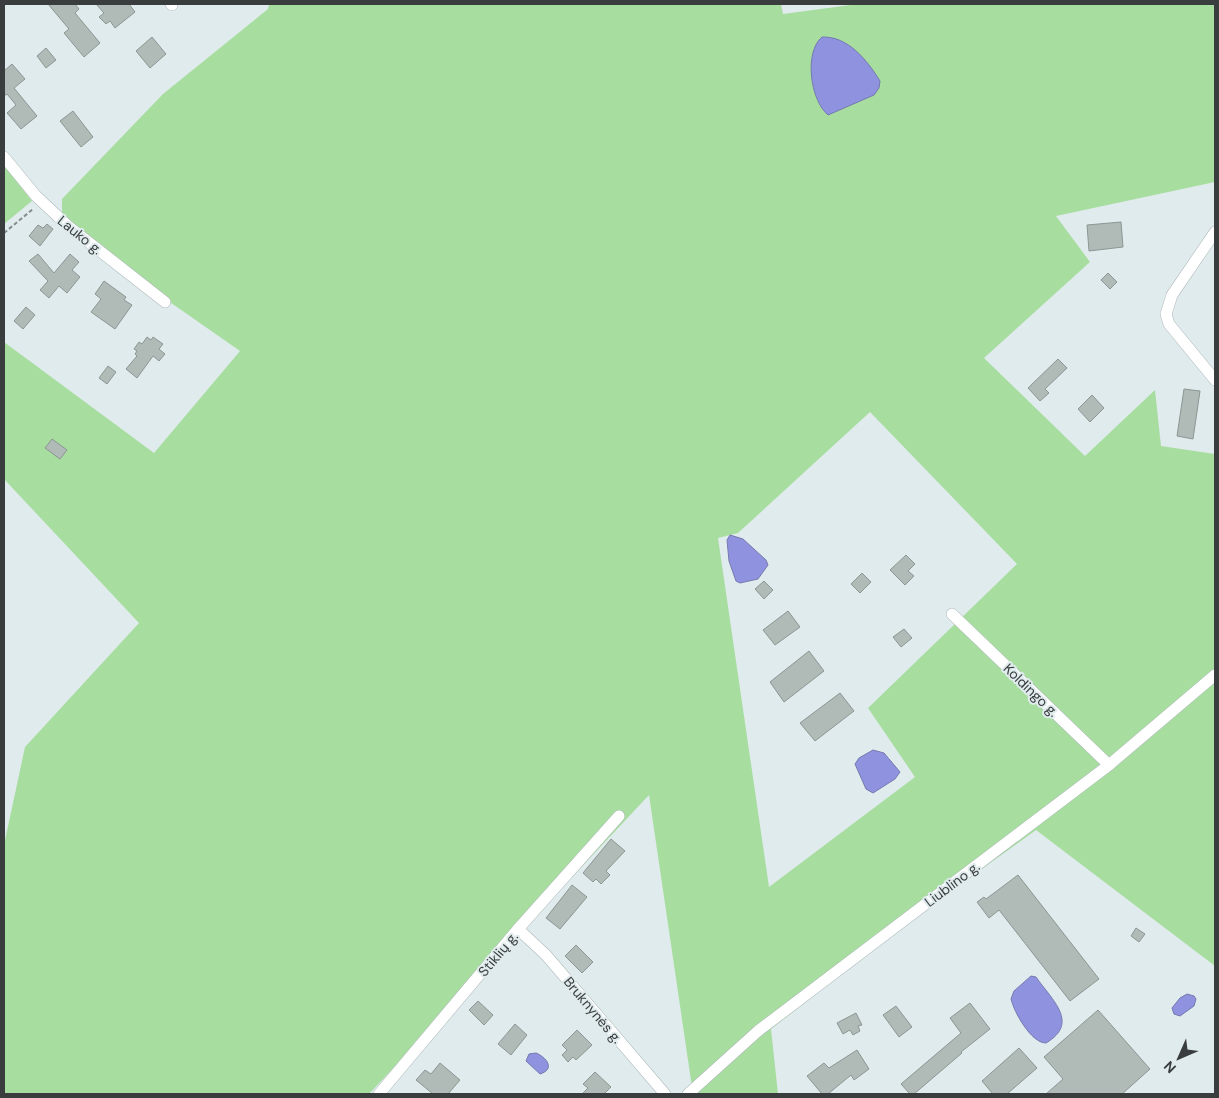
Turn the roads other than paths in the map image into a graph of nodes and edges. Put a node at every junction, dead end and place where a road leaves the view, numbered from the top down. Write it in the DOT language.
graph roads {
  1 [pos="4,157"];
  2 [pos="1215,232"];
  3 [pos="166,302"];
  4 [pos="1215,380"];
  5 [pos="952,614"];
  6 [pos="1215,675"];
  7 [pos="1109,765"];
  8 [pos="619,816"];
  9 [pos="518,929"];
  10 [pos="379,1094"];
  11 [pos="665,1094"];
  12 [pos="688,1094"];
  1 -- 3 [label="street, Lauko g."];
  2 -- 4 [label="street"];
  5 -- 7 [label="street, Koldingo g."];
  6 -- 7 [label="street, Liublino g."];
  7 -- 12 [label="street, Liublino g."];
  8 -- 9 [label="street, Stiklių g."];
  9 -- 10 [label="street, Stiklių g."];
  9 -- 11 [label="street, Bruknynės g."];
}
